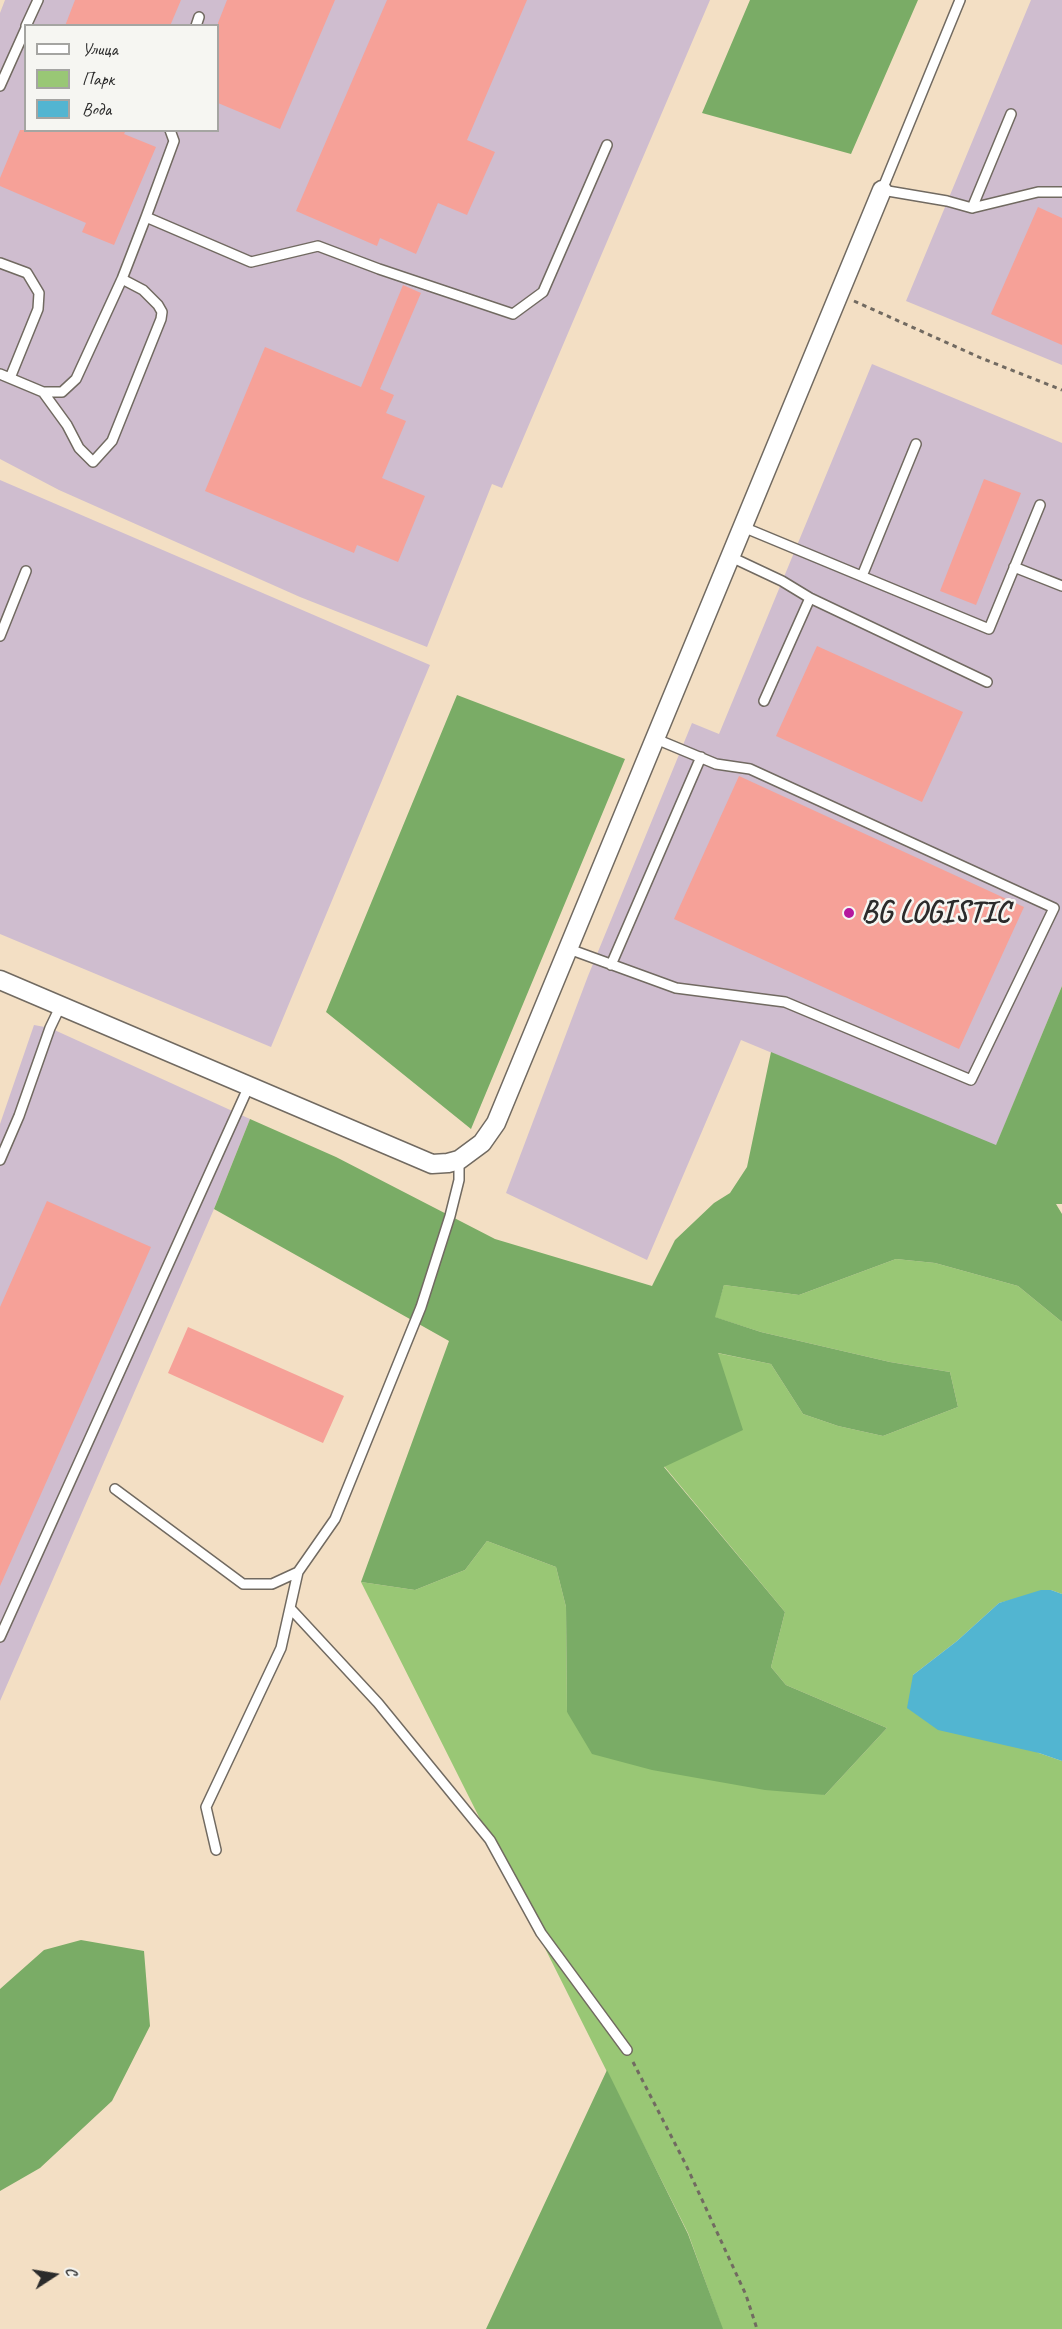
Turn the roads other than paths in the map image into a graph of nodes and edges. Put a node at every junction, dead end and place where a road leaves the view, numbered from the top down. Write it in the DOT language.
graph roads {
  1 [pos="38,0"];
  2 [pos="960,0"];
  3 [pos="27,24"];
  4 [pos="24,32"];
  5 [pos="0,86"];
  6 [pos="1011,114"];
  7 [pos="171,132"];
  8 [pos="607,145"];
  9 [pos="882,190"];
  10 [pos="1062,192"];
  11 [pos="972,208"];
  12 [pos="146,217"];
  13 [pos="0,263"];
  14 [pos="122,279"];
  15 [pos="0,374"];
  16 [pos="10,378"];
  17 [pos="43,392"];
  18 [pos="916,444"];
  19 [pos="1040,505"];
  20 [pos="743,527"];
  21 [pos="731,557"];
  22 [pos="1014,567"];
  23 [pos="26,571"];
  24 [pos="862,576"];
  25 [pos="1062,586"];
  26 [pos="810,598"];
  27 [pos="0,636"];
  28 [pos="987,682"];
  29 [pos="764,701"];
  30 [pos="656,739"];
  31 [pos="701,757"];
  32 [pos="569,949"];
  33 [pos="611,965"];
  34 [pos="0,980"];
  35 [pos="60,1007"];
  36 [pos="248,1088"];
  37 [pos="0,1160"];
  38 [pos="459,1160"];
  39 [pos="115,1489"];
  40 [pos="298,1572"];
  41 [pos="290,1608"];
  42 [pos="0,1637"];
  43 [pos="216,1850"];
  44 [pos="627,2050"];
  1 -- 3 [label="lane"];
  2 -- 9 [label="lane"];
  4 -- 5 [label="lane"];
  6 -- 11 [label="lane"];
  7 -- 12 [label="lane"];
  8 -- 12 [label="lane"];
  9 -- 11 [label="lane"];
  9 -- 20 [label="street"];
  10 -- 11 [label="lane"];
  12 -- 14 [label="lane"];
  13 -- 16 [label="lane"];
  14 -- 17 [label="lane"];
  14 -- 17 [label="lane"];
  15 -- 16 [label="lane"];
  16 -- 17 [label="lane"];
  18 -- 24 [label="lane"];
  19 -- 22 [label="lane"];
  20 -- 21 [label="street"];
  20 -- 24 [label="lane"];
  21 -- 26 [label="lane"];
  21 -- 30 [label="street"];
  22 -- 24 [label="lane"];
  22 -- 25 [label="lane"];
  23 -- 27 [label="lane"];
  26 -- 28 [label="lane"];
  26 -- 29 [label="lane"];
  30 -- 31 [label="lane"];
  30 -- 32 [label="street"];
  31 -- 33 [label="lane"];
  31 -- 33 [label="lane"];
  32 -- 33 [label="lane"];
  32 -- 38 [label="street"];
  34 -- 35 [label="street"];
  35 -- 36 [label="street"];
  35 -- 37 [label="lane"];
  36 -- 38 [label="street"];
  36 -- 42 [label="lane"];
  38 -- 40 [label="lane"];
  39 -- 40 [label="lane"];
  40 -- 41 [label="lane"];
  41 -- 43 [label="lane"];
  41 -- 44 [label="lane"];
}
